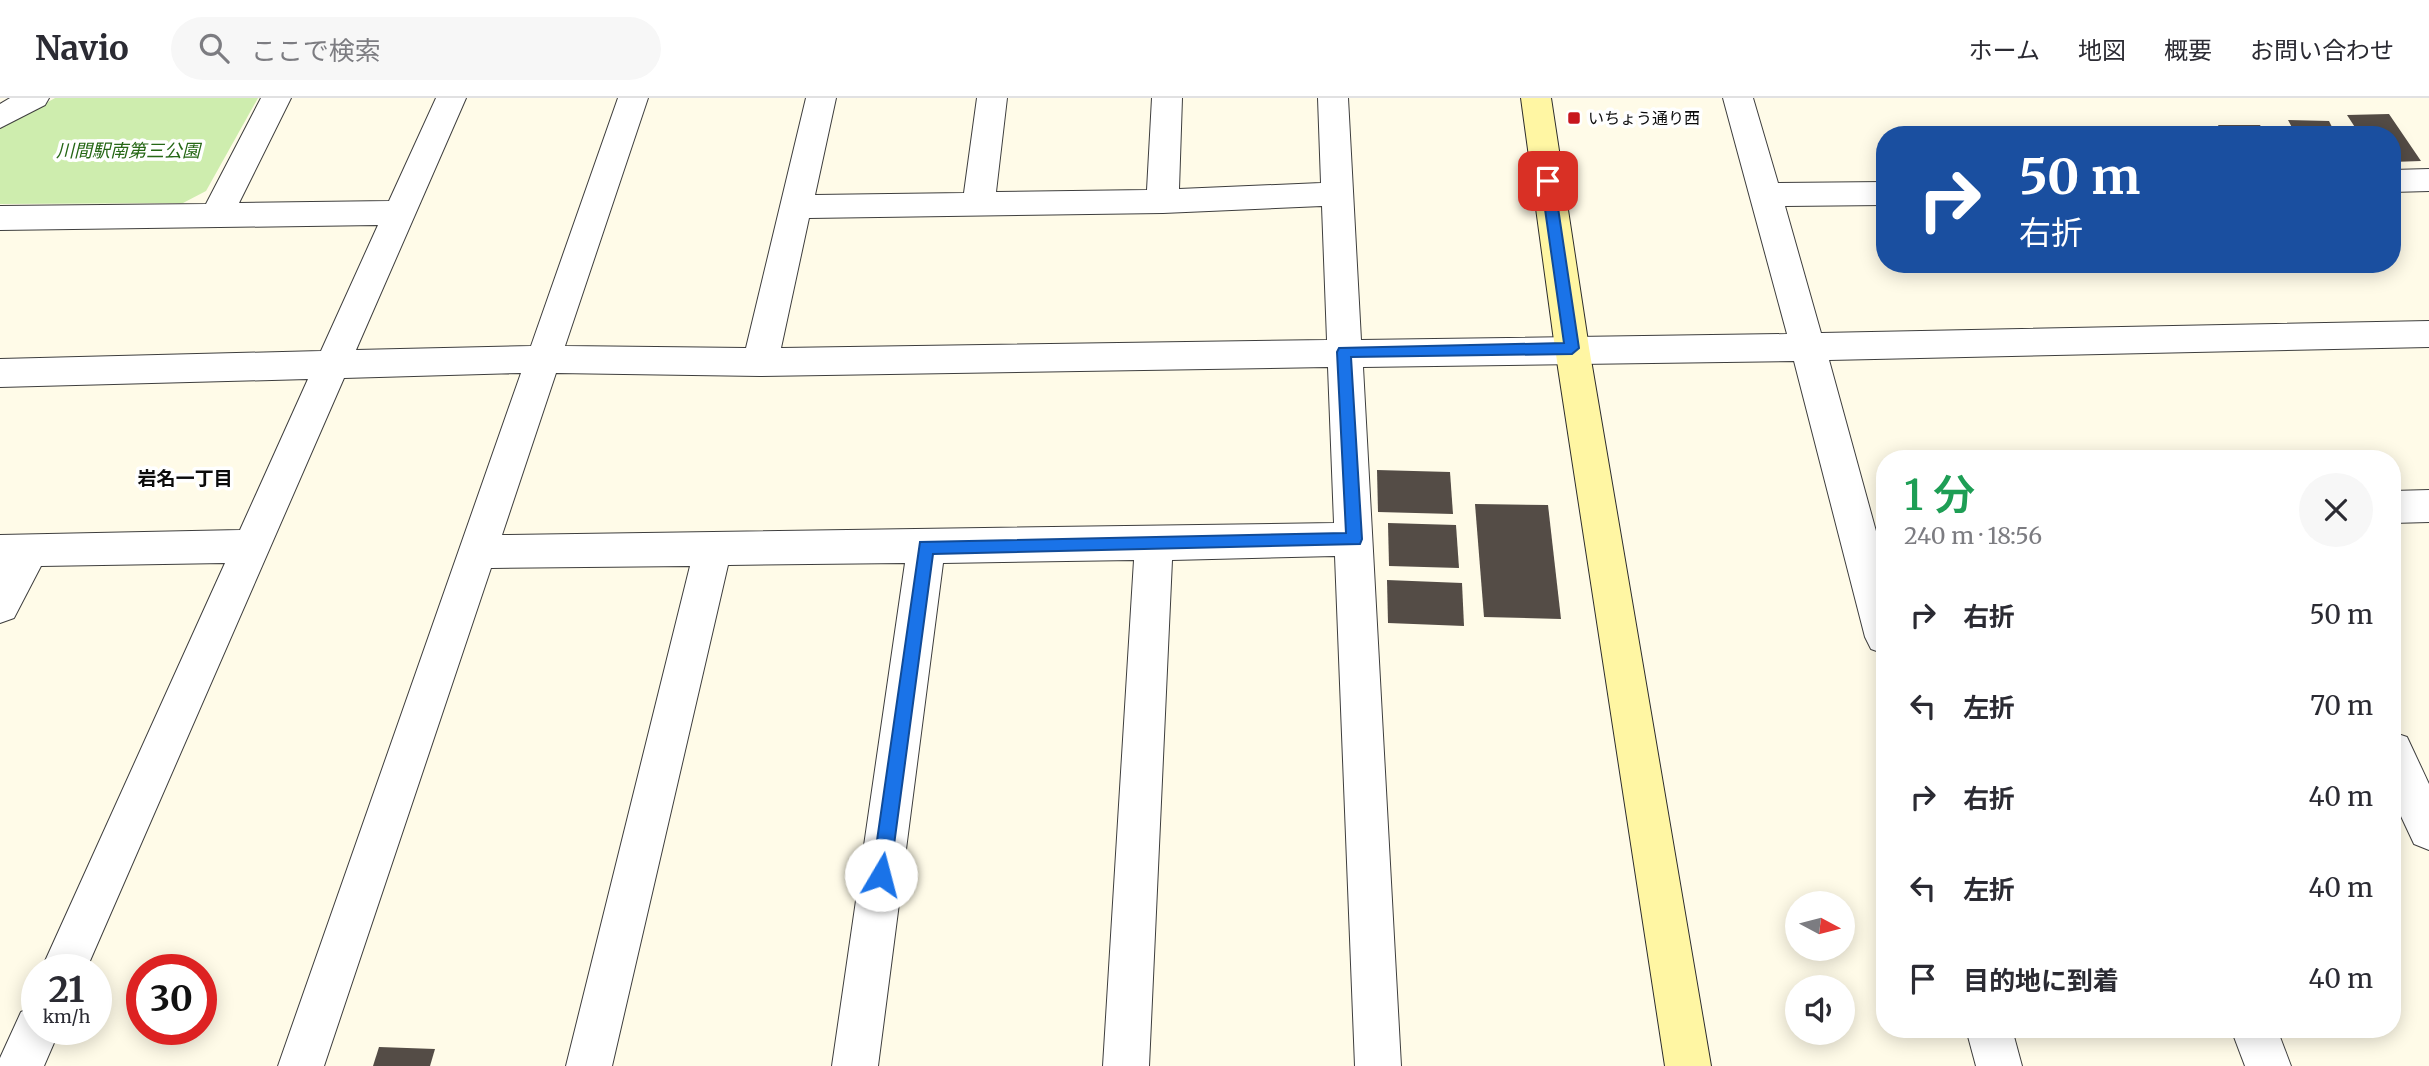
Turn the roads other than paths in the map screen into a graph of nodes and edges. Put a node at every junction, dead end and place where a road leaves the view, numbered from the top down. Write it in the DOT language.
graph roads {
  1 [pos="34,98"];
  2 [pos="276,98"];
  3 [pos="451,98"];
  4 [pos="632,98"];
  5 [pos="821,98"];
  6 [pos="992,98"];
  7 [pos="1167,98"];
  8 [pos="1333,98"];
  9 [pos="1536,98"];
  10 [pos="1738,98"];
  11 [pos="0,117"];
  12 [pos="2429,180"];
  13 [pos="2401,181"];
  14 [pos="1876,192"];
  15 [pos="1337,194"];
  16 [pos="1765,195"];
  17 [pos="1163,201"];
  18 [pos="978,204"];
  19 [pos="796,207"];
  20 [pos="400,213"];
  21 [pos="216,216"];
  22 [pos="0,218"];
  23 [pos="2429,334"];
  24 [pos="1808,347"];
  25 [pos="1572,348"];
  26 [pos="1344,352"];
  27 [pos="542,359"];
  28 [pos="760,362"];
  29 [pos="333,366"];
  30 [pos="0,373"];
  31 [pos="2429,506"];
  32 [pos="2401,507"];
  33 [pos="1869,516"];
  34 [pos="1354,539"];
  35 [pos="1154,544"];
  36 [pos="250,547"];
  37 [pos="926,547"];
  38 [pos="713,550"];
  39 [pos="15,551"];
  40 [pos="476,552"];
  41 [pos="1876,568"];
  42 [pos="0,606"];
  43 [pos="2401,770"];
  44 [pos="2429,830"];
  45 [pos="70,954"];
  46 [pos="1991,1038"];
  47 [pos="2257,1038"];
  48 [pos="29,1045"];
  49 [pos="20,1066"];
  50 [pos="301,1066"];
  51 [pos="589,1066"];
  52 [pos="855,1066"];
  53 [pos="1126,1066"];
  54 [pos="1378,1066"];
  55 [pos="1688,1066"];
  56 [pos="1998,1066"];
  57 [pos="2268,1066"];
  1 -- 11 [label="street"];
  2 -- 21 [label="street"];
  3 -- 20 [label="street"];
  4 -- 27 [label="street"];
  5 -- 19 [label="street"];
  6 -- 18 [label="street"];
  7 -- 17 [label="street"];
  8 -- 15 [label="street"];
  9 -- 25 [label="street"];
  10 -- 16 [label="street"];
  12 -- 13 [label="street"];
  14 -- 16 [label="street"];
  15 -- 17 [label="street"];
  15 -- 26 [label="street"];
  16 -- 24 [label="street"];
  17 -- 18 [label="street"];
  18 -- 19 [label="street"];
  19 -- 28 [label="street"];
  20 -- 21 [label="street"];
  20 -- 29 [label="street"];
  21 -- 22 [label="street"];
  23 -- 24 [label="street"];
  24 -- 25 [label="street"];
  24 -- 33 [label="street"];
  25 -- 26 [label="street"];
  25 -- 55 [label="street"];
  26 -- 28 [label="street"];
  26 -- 34 [label="street"];
  27 -- 28 [label="street"];
  27 -- 29 [label="street"];
  27 -- 40 [label="street"];
  29 -- 30 [label="street"];
  29 -- 36 [label="street"];
  31 -- 32 [label="street"];
  33 -- 41 [label="street"];
  34 -- 35 [label="street"];
  34 -- 54 [label="street"];
  35 -- 37 [label="street"];
  35 -- 53 [label="street"];
  36 -- 39 [label="street"];
  36 -- 45 [label="street"];
  37 -- 38 [label="street"];
  37 -- 52 [label="street"];
  38 -- 40 [label="street"];
  38 -- 51 [label="street"];
  39 -- 42 [label="street"];
  40 -- 50 [label="street"];
  43 -- 44 [label="street"];
  46 -- 56 [label="street"];
  47 -- 57 [label="street"];
  48 -- 49 [label="street"];
}
